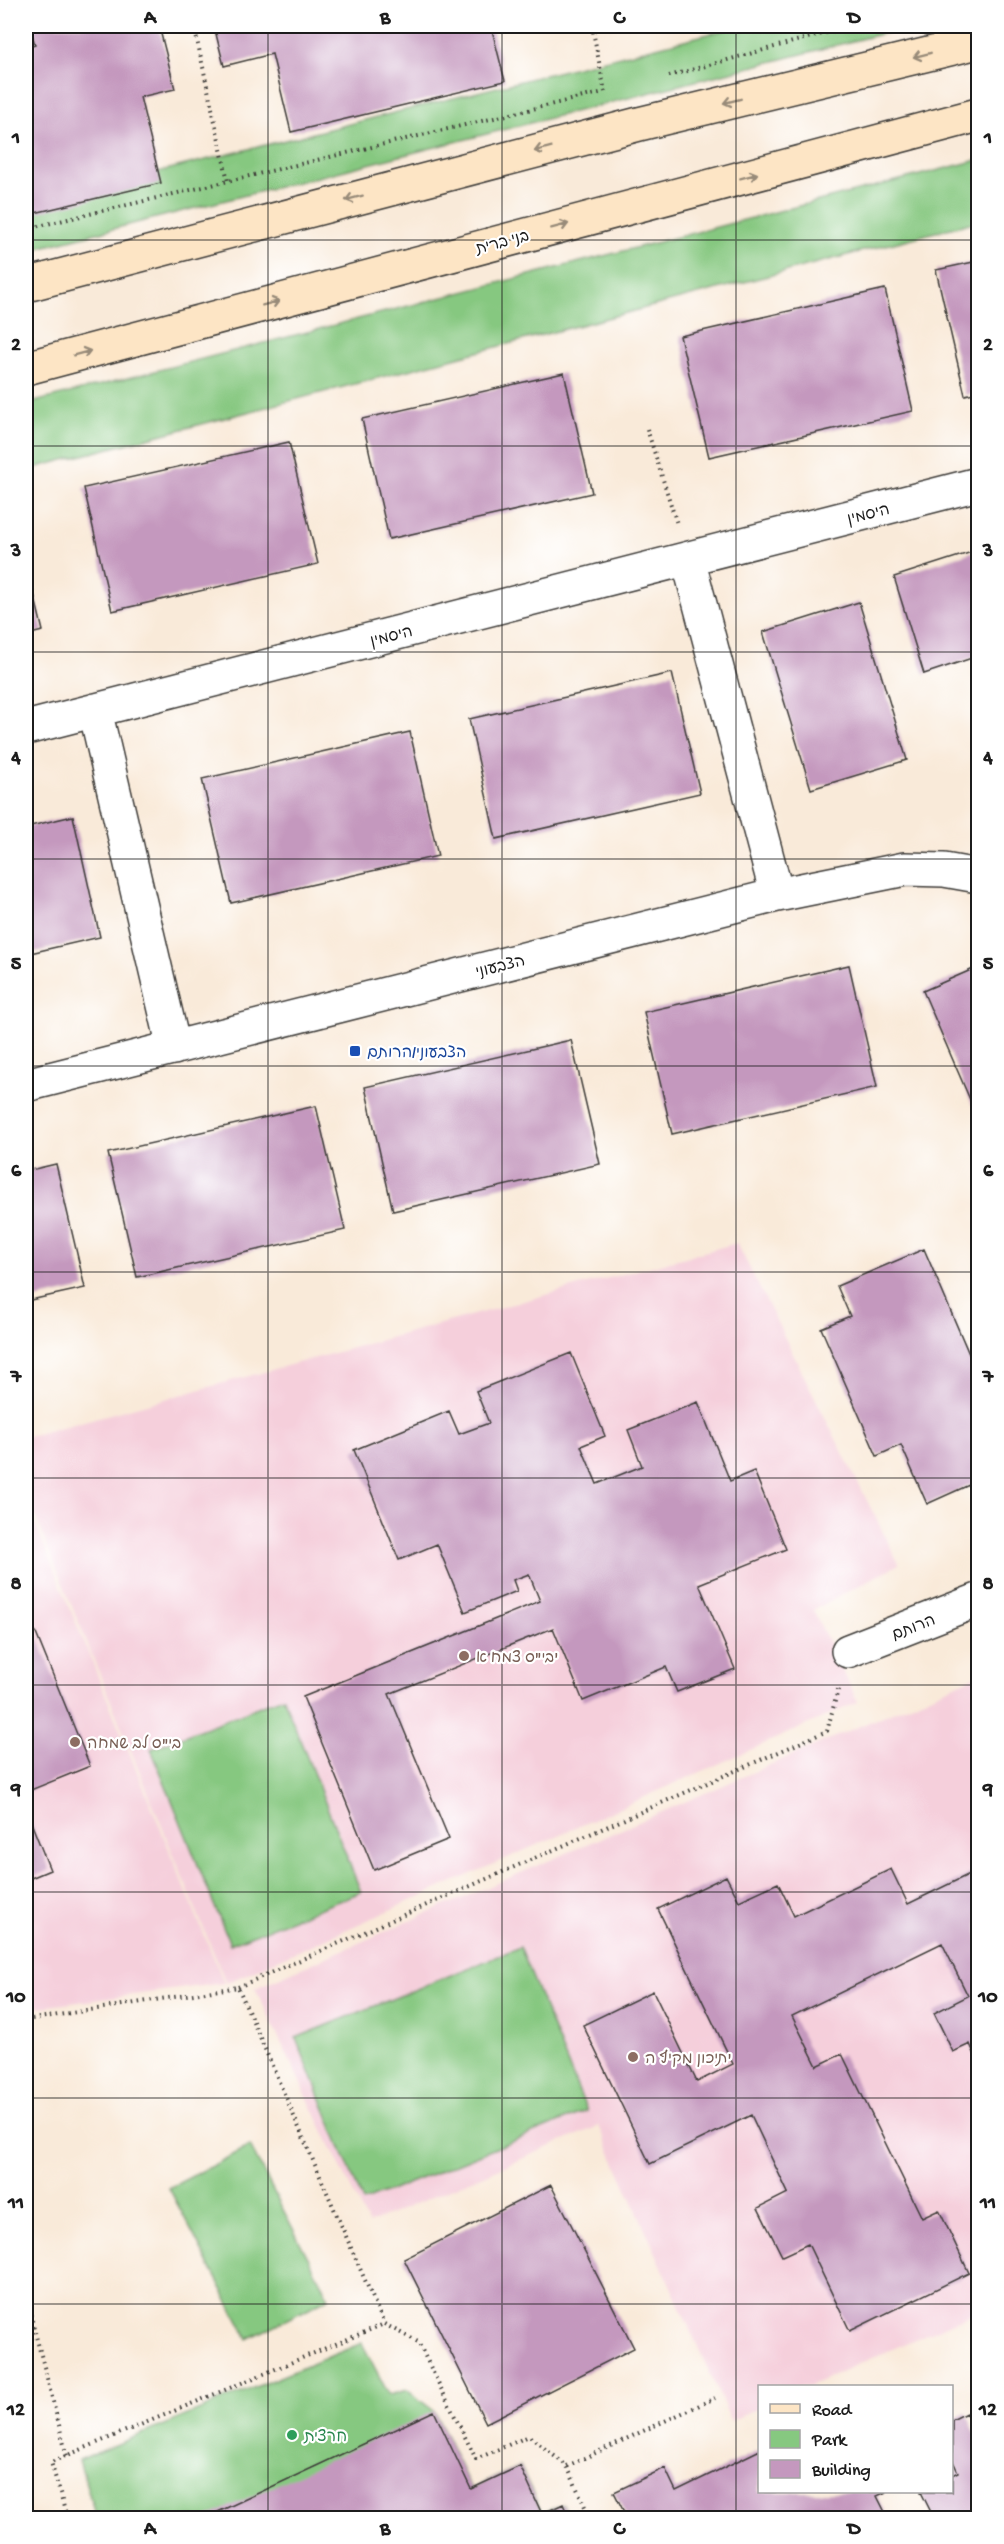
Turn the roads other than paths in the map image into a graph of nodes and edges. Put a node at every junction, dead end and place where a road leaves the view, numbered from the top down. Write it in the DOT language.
graph roads {
  1 [pos="978,42"];
  2 [pos="978,115"];
  3 [pos="26,285"];
  4 [pos="26,368"];
  5 [pos="978,484"];
  6 [pos="688,559"];
  7 [pos="95,710"];
  8 [pos="26,728"];
  9 [pos="978,876"];
  10 [pos="777,895"];
  11 [pos="174,1048"];
  12 [pos="26,1085"];
  13 [pos="978,1600"];
  14 [pos="848,1651"];
  1 -- 3 [label="main road, one-way"];
  4 -- 2 [label="main road, בני ברית, one-way"];
  5 -- 6 [label="street, היסמין"];
  6 -- 7 [label="street, היסמין"];
  6 -- 10 [label="street"];
  7 -- 8 [label="street, היסמין"];
  7 -- 11 [label="street"];
  9 -- 10 [label="street, הצבעוני"];
  10 -- 11 [label="street, הצבעוני"];
  11 -- 12 [label="street, הצבעוני"];
  13 -- 14 [label="street, הרותם"];
}
